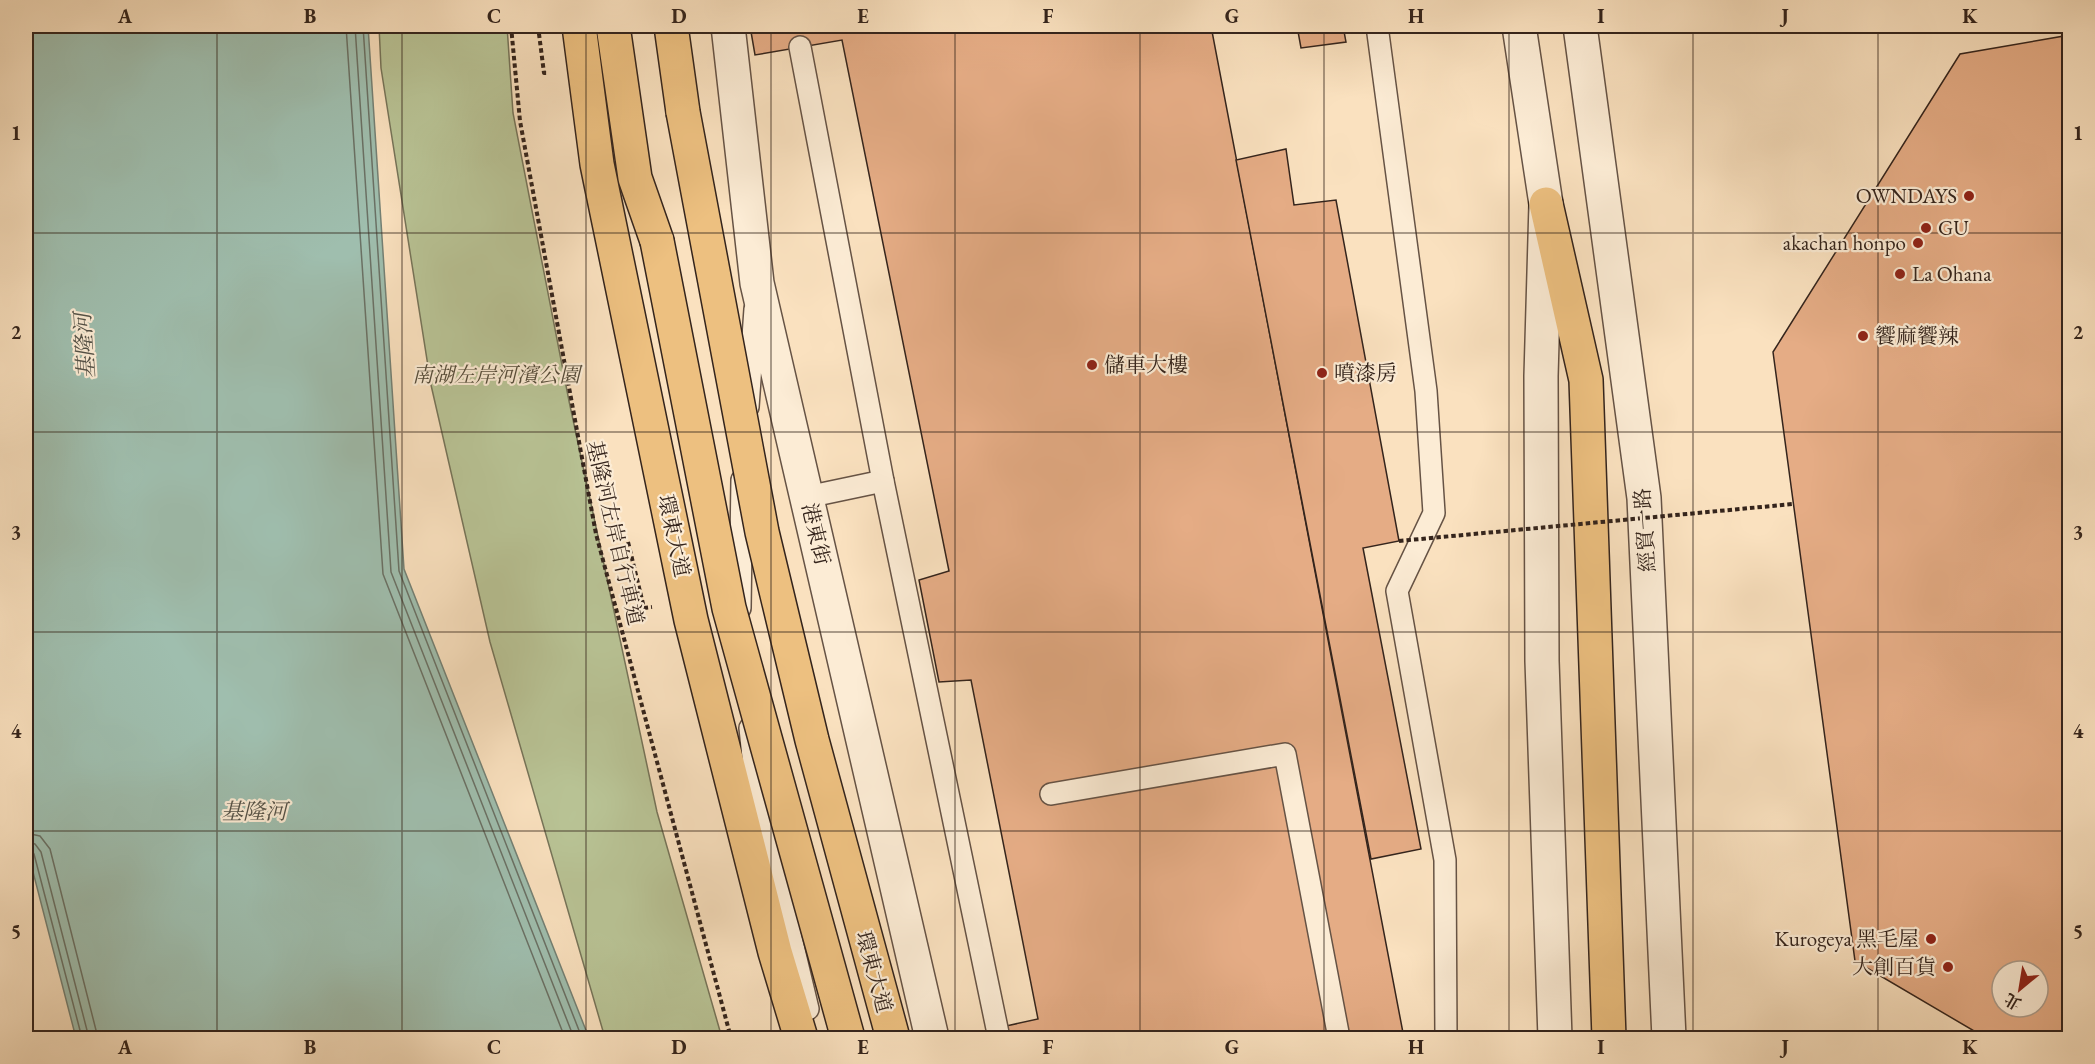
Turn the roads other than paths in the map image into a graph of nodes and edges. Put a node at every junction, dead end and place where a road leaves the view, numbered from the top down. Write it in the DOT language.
graph roads {
  1 [pos="579,26"];
  2 [pos="613,26"];
  3 [pos="635,26"];
  4 [pos="671,26"];
  5 [pos="728,26"];
  6 [pos="1377,26"];
  7 [pos="1519,26"];
  8 [pos="1580,26"];
  9 [pos="800,47"];
  10 [pos="1546,204"];
  11 [pos="657,241"];
  12 [pos="757,283"];
  13 [pos="883,481"];
  14 [pos="807,497"];
  15 [pos="1051,794"];
  16 [pos="1609,1035"];
  17 [pos="801,1038"];
  18 [pos="815,1038"];
  19 [pos="848,1038"];
  20 [pos="893,1038"];
  21 [pos="932,1038"];
  22 [pos="999,1038"];
  23 [pos="1339,1038"];
  24 [pos="1446,1038"];
  25 [pos="1555,1038"];
  26 [pos="1669,1038"];
  1 -- 17 [label="highway, 環東大道"];
  2 -- 11 [label="highway"];
  3 -- 11 [label="highway"];
  4 -- 20 [label="highway, 環東大道, bridge"];
  5 -- 12 [label="street, 港東街"];
  6 -- 24 [label="lane"];
  7 -- 10 [label="street"];
  8 -- 26 [label="street, 經貿一路"];
  9 -- 13 [label="lane"];
  10 -- 16 [label="highway"];
  10 -- 25 [label="street"];
  11 -- 19 [label="highway, bridge"];
  12 -- 14 [label="street, 港東街"];
  12 -- 18 [label="lane"];
  13 -- 14 [label="lane"];
  13 -- 22 [label="lane"];
  14 -- 21 [label="street, 港東街"];
  15 -- 23 [label="lane"];
}
